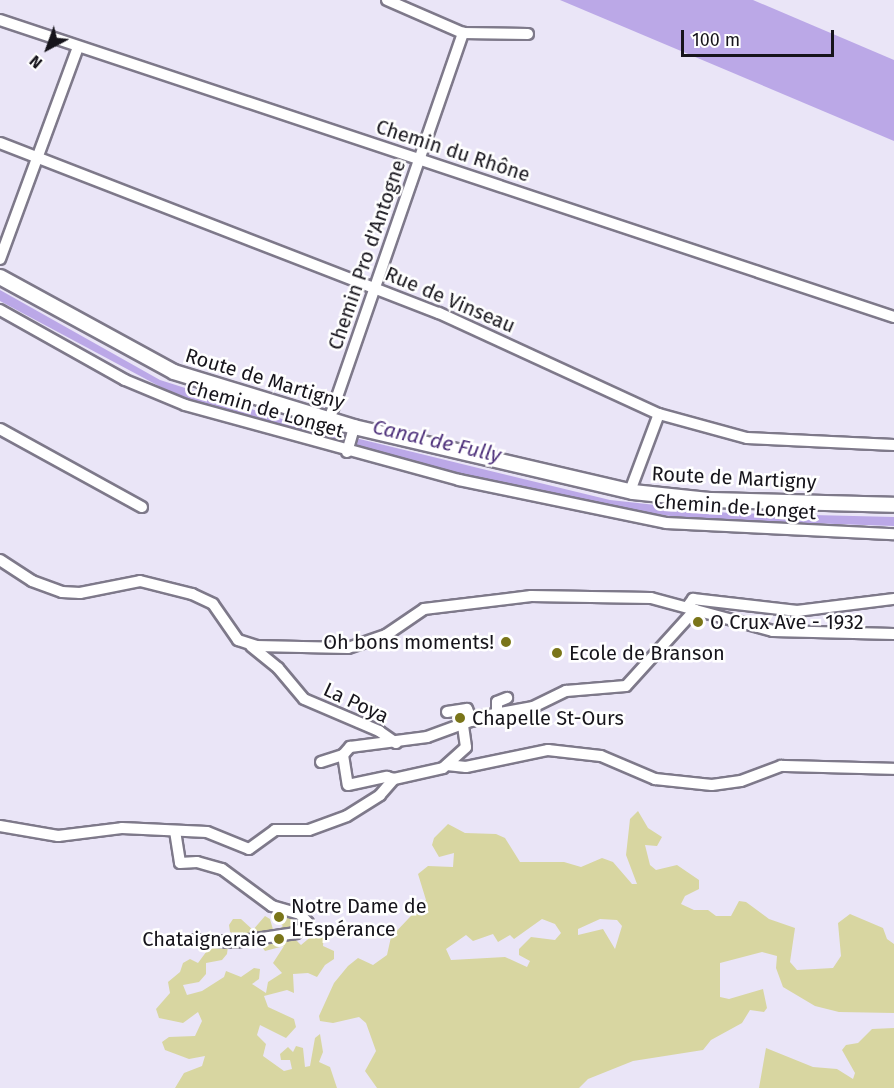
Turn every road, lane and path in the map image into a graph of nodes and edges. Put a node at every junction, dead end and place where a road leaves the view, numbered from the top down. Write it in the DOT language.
graph roads {
  1 [pos="387,0"];
  2 [pos="0,20"];
  3 [pos="463,33"];
  4 [pos="528,34"];
  5 [pos="78,47"];
  6 [pos="0,142"];
  7 [pos="38,157"];
  8 [pos="419,159"];
  9 [pos="0,259"];
  10 [pos="0,277"];
  11 [pos="375,287"];
  12 [pos="0,310"];
  13 [pos="894,317"];
  14 [pos="659,414"];
  15 [pos="328,420"];
  16 [pos="354,427"];
  17 [pos="0,429"];
  18 [pos="894,445"];
  19 [pos="347,452"];
  20 [pos="630,491"];
  21 [pos="894,505"];
  22 [pos="142,507"];
  23 [pos="894,534"];
  24 [pos="0,560"];
  25 [pos="894,599"];
  26 [pos="691,608"];
  27 [pos="894,634"];
  28 [pos="251,646"];
  29 [pos="507,698"];
  30 [pos="447,711"];
  31 [pos="497,714"];
  32 [pos="468,723"];
  33 [pos="396,743"];
  34 [pos="343,755"];
  35 [pos="321,762"];
  36 [pos="447,765"];
  37 [pos="894,769"];
  38 [pos="394,780"];
  39 [pos="0,826"];
  40 [pos="175,831"];
  41 [pos="194,940"];
  1 -- 3 [label="street"];
  2 -- 5 [label="street, Chemin du Rhône"];
  3 -- 4 [label="street"];
  3 -- 8 [label="street, Chemin Pro d'Antogne"];
  5 -- 7 [label="street"];
  5 -- 8 [label="street, Chemin du Rhône"];
  6 -- 7 [label="street, Rue de Vinseau"];
  7 -- 9 [label="street"];
  7 -- 11 [label="street, Rue de Vinseau"];
  8 -- 11 [label="street, Chemin Pro d'Antogne"];
  8 -- 13 [label="street, Chemin du Rhône"];
  10 -- 15 [label="main road, Route de Martigny"];
  11 -- 14 [label="street, Rue de Vinseau"];
  11 -- 15 [label="street, Chemin Pro d'Antogne"];
  12 -- 19 [label="street, Chemin de Longet"];
  14 -- 18 [label="street, Rue de Vinseau"];
  14 -- 20 [label="street"];
  15 -- 16 [label="main road, Route de Martigny"];
  16 -- 19 [label="street"];
  16 -- 20 [label="main road, Route de Martigny"];
  17 -- 22 [label="street"];
  19 -- 23 [label="street, Chemin de Longet"];
  20 -- 21 [label="main road, Route de Martigny"];
  24 -- 28 [label="street, La Poya"];
  25 -- 26 [label="street"];
  26 -- 27 [label="street"];
  26 -- 28 [label="street"];
  26 -- 31 [label="street"];
  28 -- 33 [label="street, La Poya"];
  29 -- 31 [label="street"];
  30 -- 32 [label="street"];
  31 -- 32 [label="street"];
  32 -- 33 [label="street"];
  32 -- 36 [label="street"];
  33 -- 34 [label="street"];
  34 -- 35 [label="street"];
  34 -- 38 [label="street"];
  36 -- 37 [label="street"];
  36 -- 38 [label="street"];
  38 -- 40 [label="street"];
  39 -- 40 [label="street"];
  40 -- 41 [label="street"];
}
